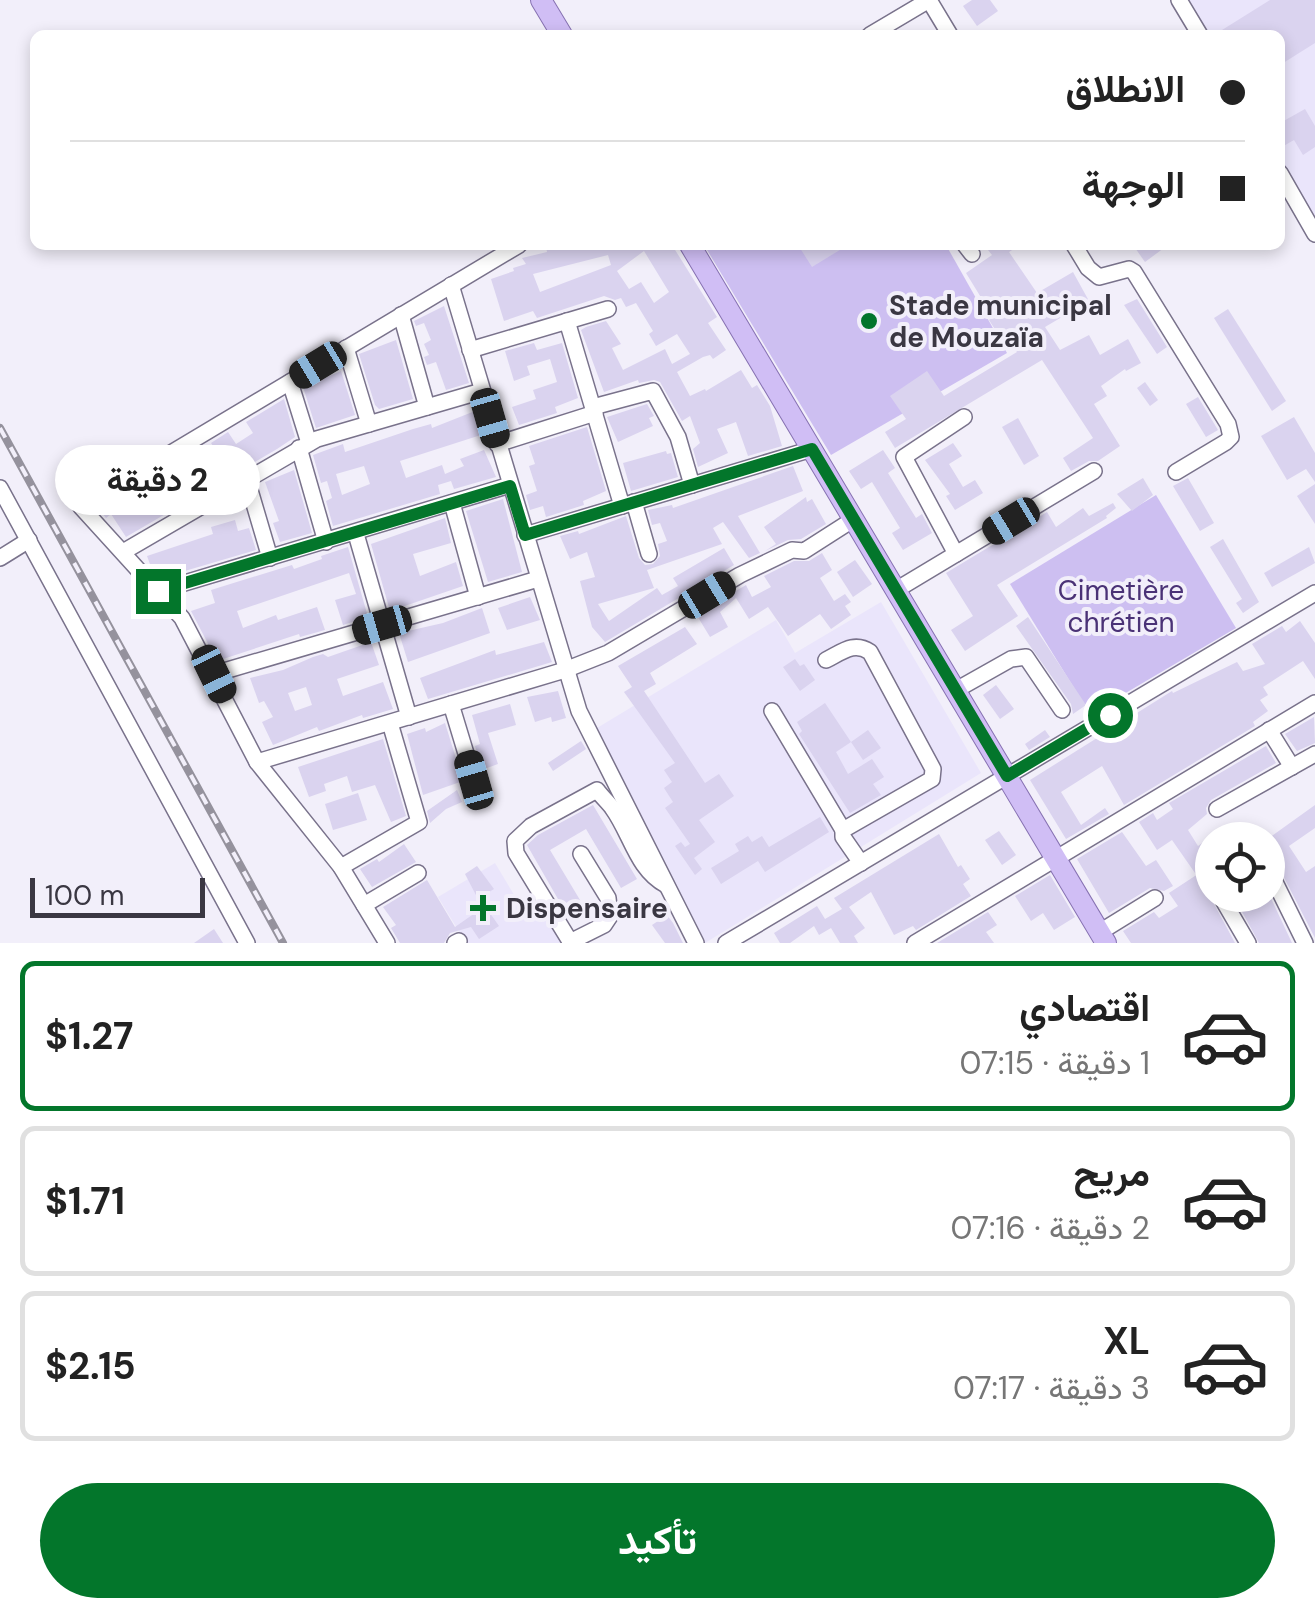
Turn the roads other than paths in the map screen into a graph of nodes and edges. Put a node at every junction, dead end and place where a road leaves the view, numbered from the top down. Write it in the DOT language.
graph roads {
  1 [pos="541,0"];
  2 [pos="929,0"];
  3 [pos="1180,0"];
  4 [pos="559,30"];
  5 [pos="878,30"];
  6 [pos="947,30"];
  7 [pos="1197,30"];
  8 [pos="1285,182"];
  9 [pos="1315,234"];
  10 [pos="509,250"];
  11 [pos="693,250"];
  12 [pos="1077,250"];
  13 [pos="451,284"];
  14 [pos="608,309"];
  15 [pos="401,315"];
  16 [pos="567,321"];
  17 [pos="346,348"];
  18 [pos="470,350"];
  19 [pos="290,382"];
  20 [pos="482,391"];
  21 [pos="428,407"];
  22 [pos="594,410"];
  23 [pos="964,418"];
  24 [pos="369,424"];
  25 [pos="497,444"];
  26 [pos="304,446"];
  27 [pos="812,449"];
  28 [pos="1094,471"];
  29 [pos="1176,472"];
  30 [pos="248,480"];
  31 [pos="692,485"];
  32 [pos="510,486"];
  33 [pos="0,488"];
  34 [pos="452,504"];
  35 [pos="628,504"];
  36 [pos="854,519"];
  37 [pos="356,534"];
  38 [pos="525,535"];
  39 [pos="29,540"];
  40 [pos="326,542"];
  41 [pos="123,552"];
  42 [pos="649,554"];
  43 [pos="956,554"];
  44 [pos="0,558"];
  45 [pos="270,558"];
  46 [pos="538,580"];
  47 [pos="896,590"];
  48 [pos="158,591"];
  49 [pos="1315,593"];
  50 [pos="478,597"];
  51 [pos="382,625"];
  52 [pos="826,660"];
  53 [pos="565,670"];
  54 [pos="214,674"];
  55 [pos="956,690"];
  56 [pos="1315,703"];
  57 [pos="452,704"];
  58 [pos="1062,710"];
  59 [pos="772,711"];
  60 [pos="409,717"];
  61 [pos="390,722"];
  62 [pos="1270,730"];
  63 [pos="1315,754"];
  64 [pos="256,762"];
  65 [pos="1292,767"];
  66 [pos="1007,776"];
  67 [pos="474,780"];
  68 [pos="1216,809"];
  69 [pos="843,830"];
  70 [pos="581,854"];
  71 [pos="1055,856"];
  72 [pos="861,863"];
  73 [pos="341,868"];
  74 [pos="418,873"];
  75 [pos="670,886"];
  76 [pos="1155,898"];
  77 [pos="1285,902"];
  78 [pos="364,905"];
  79 [pos="1230,912"];
  80 [pos="1103,938"];
  81 [pos="247,943"];
  82 [pos="387,943"];
  83 [pos="570,943"];
  84 [pos="696,943"];
  85 [pos="726,943"];
  86 [pos="915,943"];
  87 [pos="1248,943"];
  88 [pos="1305,943"];
  1 -- 4 [label="main road"];
  2 -- 5 [label="street"];
  2 -- 6 [label="street"];
  3 -- 7 [label="street"];
  8 -- 9 [label="street"];
  10 -- 13 [label="street"];
  11 -- 27 [label="main road"];
  12 -- 29 [label="street"];
  13 -- 15 [label="street"];
  13 -- 18 [label="street"];
  14 -- 16 [label="street"];
  15 -- 17 [label="street"];
  15 -- 21 [label="street"];
  16 -- 18 [label="street"];
  16 -- 22 [label="street"];
  17 -- 19 [label="street"];
  17 -- 24 [label="street"];
  18 -- 20 [label="street"];
  19 -- 26 [label="street"];
  19 -- 41 [label="street"];
  20 -- 21 [label="street"];
  20 -- 25 [label="street"];
  21 -- 24 [label="street"];
  22 -- 25 [label="street"];
  22 -- 31 [label="street"];
  22 -- 35 [label="street"];
  23 -- 43 [label="street"];
  24 -- 26 [label="street"];
  25 -- 32 [label="street"];
  26 -- 30 [label="street"];
  26 -- 40 [label="street"];
  27 -- 31 [label="street"];
  27 -- 36 [label="main road"];
  28 -- 43 [label="street"];
  30 -- 41 [label="street"];
  30 -- 45 [label="street"];
  31 -- 35 [label="street"];
  32 -- 34 [label="street"];
  32 -- 38 [label="street"];
  33 -- 39 [label="street"];
  34 -- 37 [label="street"];
  34 -- 50 [label="street"];
  35 -- 38 [label="street"];
  35 -- 42 [label="street"];
  36 -- 47 [label="main road"];
  36 -- 53 [label="street"];
  37 -- 40 [label="street"];
  37 -- 51 [label="street"];
  38 -- 46 [label="street"];
  39 -- 44 [label="street"];
  39 -- 81 [label="street"];
  40 -- 45 [label="street"];
  41 -- 48 [label="street"];
  43 -- 47 [label="street"];
  45 -- 48 [label="street"];
  46 -- 50 [label="street"];
  46 -- 53 [label="street"];
  47 -- 55 [label="main road"];
  48 -- 54 [label="street"];
  49 -- 66 [label="street"];
  50 -- 51 [label="street"];
  51 -- 54 [label="street"];
  51 -- 60 [label="street"];
  52 -- 69 [label="street"];
  53 -- 57 [label="street"];
  53 -- 75 [label="street"];
  54 -- 64 [label="street"];
  55 -- 58 [label="street"];
  55 -- 66 [label="main road"];
  56 -- 62 [label="street"];
  57 -- 60 [label="street"];
  57 -- 67 [label="street"];
  59 -- 69 [label="street"];
  60 -- 61 [label="street"];
  61 -- 64 [label="street"];
  61 -- 73 [label="street"];
  62 -- 65 [label="street"];
  62 -- 71 [label="street"];
  63 -- 65 [label="street"];
  64 -- 73 [label="street"];
  65 -- 68 [label="street"];
  66 -- 71 [label="main road"];
  66 -- 72 [label="street"];
  69 -- 72 [label="street"];
  70 -- 83 [label="street"];
  71 -- 80 [label="main road"];
  71 -- 86 [label="street"];
  72 -- 85 [label="street"];
  73 -- 78 [label="street"];
  74 -- 78 [label="street"];
  75 -- 83 [label="street"];
  75 -- 84 [label="street"];
  76 -- 80 [label="street"];
  77 -- 88 [label="street"];
  78 -- 82 [label="street"];
  79 -- 87 [label="street"];
}
